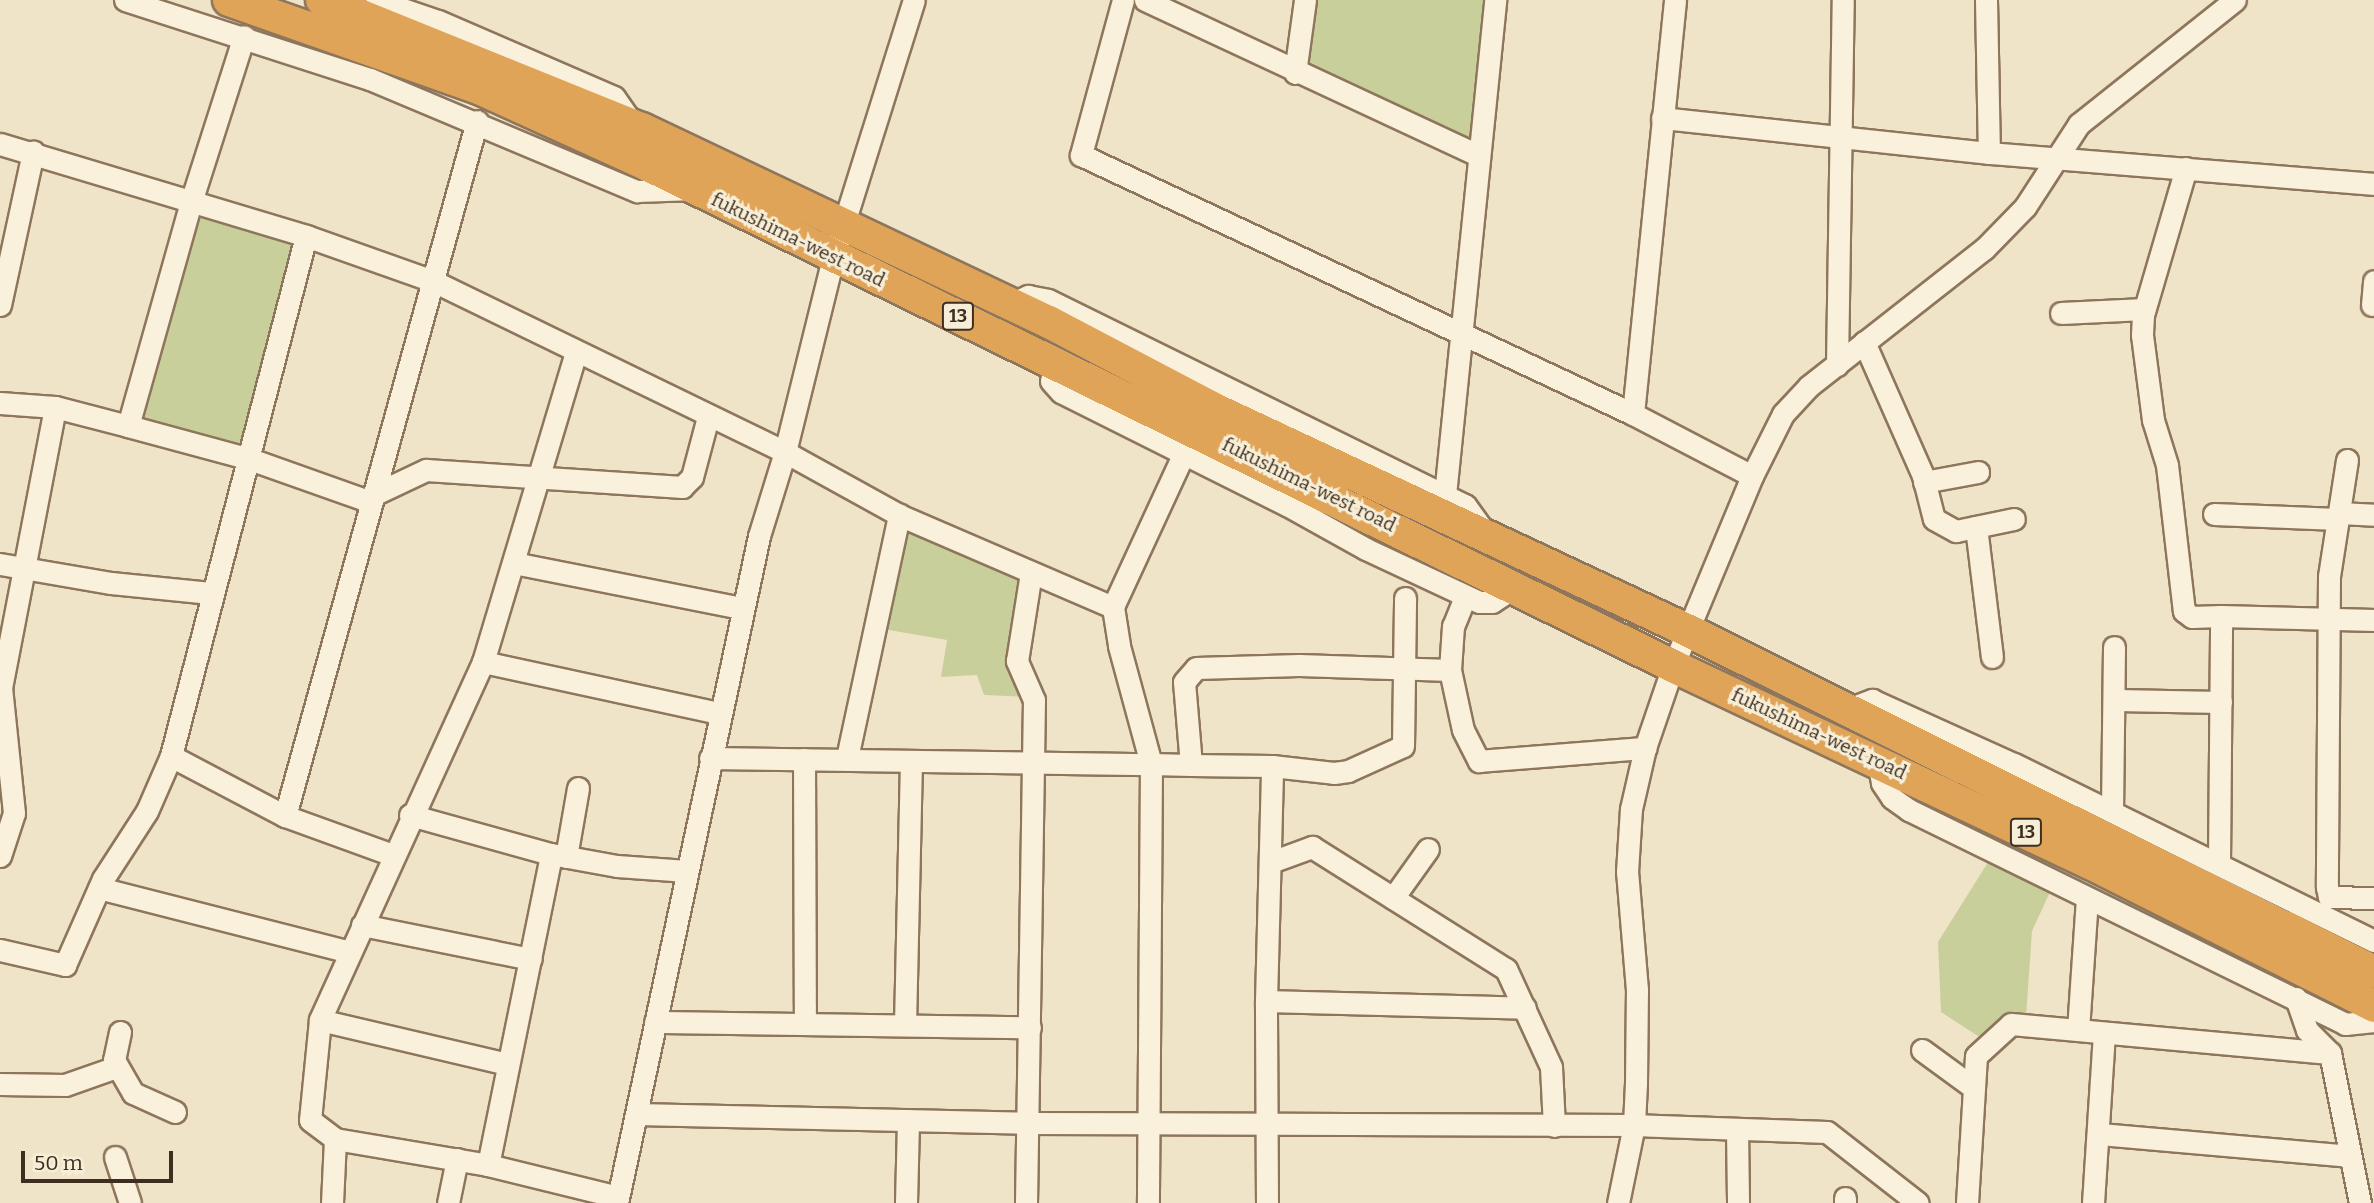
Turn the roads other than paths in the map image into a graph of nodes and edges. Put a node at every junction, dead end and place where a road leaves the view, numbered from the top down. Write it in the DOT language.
graph roads {
  1 [pos="125,0"];
  2 [pos="229,0"];
  3 [pos="321,0"];
  4 [pos="376,0"];
  5 [pos="914,0"];
  6 [pos="1123,0"];
  7 [pos="1145,0"];
  8 [pos="1305,0"];
  9 [pos="1495,0"];
  10 [pos="1675,0"];
  11 [pos="1843,0"];
  12 [pos="1986,0"];
  13 [pos="2235,0"];
  14 [pos="244,36"];
  15 [pos="1295,73"];
  16 [pos="1662,118"];
  17 [pos="477,121"];
  18 [pos="634,125"];
  19 [pos="1838,137"];
  20 [pos="0,144"];
  21 [pos="33,152"];
  22 [pos="1989,153"];
  23 [pos="1478,155"];
  24 [pos="2059,159"];
  25 [pos="2186,168"];
  26 [pos="2374,184"];
  27 [pos="695,189"];
  28 [pos="191,202"];
  29 [pos="844,226"];
  30 [pos="306,236"];
  31 [pos="833,258"];
  32 [pos="433,281"];
  33 [pos="2374,281"];
  34 [pos="1010,304"];
  35 [pos="0,305"];
  36 [pos="2372,305"];
  37 [pos="2144,309"];
  38 [pos="2061,313"];
  39 [pos="1461,333"];
  40 [pos="1864,342"];
  41 [pos="576,352"];
  42 [pos="1055,362"];
  43 [pos="1837,365"];
  44 [pos="0,402"];
  45 [pos="55,407"];
  46 [pos="1633,414"];
  47 [pos="708,417"];
  48 [pos="128,426"];
  49 [pos="785,452"];
  50 [pos="1184,453"];
  51 [pos="247,458"];
  52 [pos="2347,460"];
  53 [pos="1978,472"];
  54 [pos="1752,476"];
  55 [pos="540,477"];
  56 [pos="1924,482"];
  57 [pos="1445,495"];
  58 [pos="372,498"];
  59 [pos="2214,514"];
  60 [pos="899,515"];
  61 [pos="2374,515"];
  62 [pos="2338,516"];
  63 [pos="2014,519"];
  64 [pos="1976,527"];
  65 [pos="1490,541"];
  66 [pos="514,563"];
  67 [pos="0,564"];
  68 [pos="22,568"];
  69 [pos="1031,573"];
  70 [pos="1515,587"];
  71 [pos="211,593"];
  72 [pos="1465,597"];
  73 [pos="1405,598"];
  74 [pos="1113,607"];
  75 [pos="742,608"];
  76 [pos="2221,616"];
  77 [pos="2328,618"];
  78 [pos="2374,620"];
  79 [pos="1689,631"];
  80 [pos="2114,647"];
  81 [pos="1992,657"];
  82 [pos="483,662"];
  83 [pos="1673,666"];
  84 [pos="1406,670"];
  85 [pos="1450,670"];
  86 [pos="2116,700"];
  87 [pos="2221,702"];
  88 [pos="1848,709"];
  89 [pos="718,713"];
  90 [pos="1644,748"];
  91 [pos="171,756"];
  92 [pos="710,758"];
  93 [pos="804,758"];
  94 [pos="848,758"];
  95 [pos="1032,761"];
  96 [pos="911,762"];
  97 [pos="1878,762"];
  98 [pos="1152,765"];
  99 [pos="1191,765"];
  100 [pos="1272,766"];
  101 [pos="5,784"];
  102 [pos="578,788"];
  103 [pos="2112,811"];
  104 [pos="411,815"];
  105 [pos="285,816"];
  106 [pos="1428,849"];
  107 [pos="393,855"];
  108 [pos="0,856"];
  109 [pos="559,856"];
  110 [pos="1271,862"];
  111 [pos="2219,863"];
  112 [pos="687,871"];
  113 [pos="99,888"];
  114 [pos="1393,898"];
  115 [pos="2087,898"];
  116 [pos="2374,898"];
  117 [pos="2324,905"];
  118 [pos="362,925"];
  119 [pos="2374,941"];
  120 [pos="0,950"];
  121 [pos="350,952"];
  122 [pos="531,959"];
  123 [pos="2374,972"];
  124 [pos="2296,998"];
  125 [pos="1266,1001"];
  126 [pos="2374,1006"];
  127 [pos="1525,1009"];
  128 [pos="320,1020"];
  129 [pos="2374,1021"];
  130 [pos="655,1022"];
  131 [pos="804,1023"];
  132 [pos="905,1025"];
  133 [pos="1030,1027"];
  134 [pos="2078,1030"];
  135 [pos="120,1032"];
  136 [pos="2104,1032"];
  137 [pos="1922,1050"];
  138 [pos="2330,1053"];
  139 [pos="508,1064"];
  140 [pos="116,1067"];
  141 [pos="0,1084"];
  142 [pos="1974,1088"];
  143 [pos="175,1112"];
  144 [pos="636,1114"];
  145 [pos="908,1120"];
  146 [pos="1149,1122"];
  147 [pos="1026,1123"];
  148 [pos="1634,1125"];
  149 [pos="1267,1126"];
  150 [pos="1554,1126"];
  151 [pos="1737,1129"];
  152 [pos="2099,1134"];
  153 [pos="335,1139"];
  154 [pos="2349,1156"];
  155 [pos="115,1157"];
  156 [pos="457,1159"];
  157 [pos="488,1166"];
  158 [pos="618,1200"];
  159 [pos="130,1203"];
  160 [pos="332,1203"];
  161 [pos="448,1203"];
  162 [pos="906,1203"];
  163 [pos="1026,1203"];
  164 [pos="1148,1203"];
  165 [pos="1267,1203"];
  166 [pos="1619,1203"];
  167 [pos="1738,1203"];
  168 [pos="1919,1203"];
  169 [pos="1968,1203"];
  170 [pos="2094,1203"];
  171 [pos="2360,1203"];
  1 -- 14 [label="street"];
  2 -- 27 [label="highway, fukushima-west road / 13"];
  3 -- 18 [label="highway, fukushima-west road / 13"];
  4 -- 18 [label="street"];
  5 -- 29 [label="street"];
  6 -- 39 [label="street"];
  7 -- 15 [label="street"];
  8 -- 15 [label="street"];
  9 -- 23 [label="street"];
  10 -- 16 [label="street"];
  11 -- 19 [label="street"];
  12 -- 22 [label="street"];
  13 -- 24 [label="street"];
  14 -- 17 [label="street"];
  14 -- 28 [label="street"];
  15 -- 23 [label="street"];
  16 -- 19 [label="street"];
  16 -- 46 [label="street"];
  17 -- 27 [label="street"];
  17 -- 32 [label="street"];
  18 -- 29 [label="highway, fukushima-west road / 13"];
  19 -- 22 [label="street"];
  19 -- 43 [label="street"];
  20 -- 21 [label="street"];
  21 -- 28 [label="street"];
  21 -- 35 [label="street"];
  22 -- 24 [label="street"];
  23 -- 39 [label="street"];
  24 -- 25 [label="street"];
  24 -- 40 [label="street"];
  25 -- 26 [label="street"];
  25 -- 37 [label="street"];
  27 -- 31 [label="highway, fukushima-west road / 13"];
  28 -- 30 [label="street"];
  28 -- 48 [label="street"];
  29 -- 31 [label="street"];
  29 -- 34 [label="highway, fukushima-west road / 13"];
  30 -- 32 [label="street"];
  30 -- 51 [label="street"];
  31 -- 42 [label="highway, fukushima-west road / 13"];
  31 -- 49 [label="street"];
  32 -- 41 [label="street"];
  32 -- 58 [label="street"];
  33 -- 36 [label="street"];
  34 -- 57 [label="street"];
  34 -- 65 [label="highway, fukushima-west road / 13"];
  37 -- 38 [label="street"];
  37 -- 76 [label="street"];
  39 -- 46 [label="street"];
  39 -- 57 [label="street"];
  40 -- 43 [label="street"];
  40 -- 56 [label="street"];
  41 -- 47 [label="street"];
  41 -- 55 [label="street"];
  42 -- 50 [label="street"];
  42 -- 70 [label="highway, fukushima-west road / 13"];
  43 -- 54 [label="street"];
  44 -- 45 [label="street"];
  45 -- 48 [label="street"];
  45 -- 68 [label="street"];
  46 -- 54 [label="street"];
  47 -- 49 [label="street"];
  47 -- 55 [label="street"];
  48 -- 51 [label="street"];
  49 -- 60 [label="street"];
  49 -- 75 [label="street"];
  50 -- 72 [label="street"];
  50 -- 74 [label="street"];
  51 -- 58 [label="street"];
  51 -- 71 [label="street"];
  52 -- 62 [label="street"];
  53 -- 56 [label="street"];
  54 -- 79 [label="street"];
  55 -- 58 [label="street"];
  55 -- 66 [label="street"];
  56 -- 64 [label="street"];
  57 -- 65 [label="street"];
  58 -- 105 [label="street"];
  59 -- 62 [label="street"];
  60 -- 69 [label="street"];
  60 -- 94 [label="street"];
  61 -- 62 [label="street"];
  62 -- 77 [label="street"];
  63 -- 64 [label="street"];
  64 -- 81 [label="street"];
  65 -- 79 [label="highway, fukushima-west road / 13"];
  66 -- 75 [label="street"];
  66 -- 82 [label="street"];
  67 -- 68 [label="street"];
  68 -- 71 [label="street"];
  68 -- 101 [label="street"];
  69 -- 74 [label="street"];
  69 -- 95 [label="street"];
  70 -- 72 [label="street"];
  70 -- 83 [label="highway, fukushima-west road / 13"];
  71 -- 91 [label="street"];
  72 -- 85 [label="street"];
  73 -- 84 [label="street"];
  74 -- 98 [label="street"];
  75 -- 89 [label="street"];
  76 -- 77 [label="street"];
  76 -- 87 [label="street"];
  77 -- 78 [label="street"];
  77 -- 117 [label="street"];
  79 -- 83 [label="street"];
  79 -- 88 [label="highway, fukushima-west road / 13"];
  80 -- 86 [label="street"];
  82 -- 89 [label="street"];
  82 -- 104 [label="street"];
  83 -- 90 [label="street"];
  83 -- 97 [label="highway, fukushima-west road / 13"];
  84 -- 85 [label="street"];
  84 -- 99 [label="street"];
  84 -- 100 [label="street"];
  85 -- 90 [label="street"];
  86 -- 87 [label="street"];
  86 -- 103 [label="street"];
  87 -- 111 [label="street"];
  88 -- 103 [label="street"];
  88 -- 123 [label="highway, fukushima-west road / 13"];
  89 -- 92 [label="street"];
  90 -- 148 [label="street"];
  91 -- 105 [label="street"];
  91 -- 113 [label="street"];
  92 -- 93 [label="street"];
  92 -- 112 [label="street"];
  93 -- 94 [label="street"];
  93 -- 131 [label="street"];
  94 -- 96 [label="street"];
  95 -- 96 [label="street"];
  95 -- 98 [label="street"];
  95 -- 133 [label="street"];
  96 -- 132 [label="street"];
  97 -- 115 [label="street"];
  97 -- 126 [label="highway, fukushima-west road / 13"];
  98 -- 99 [label="street"];
  98 -- 146 [label="street"];
  99 -- 100 [label="street"];
  100 -- 110 [label="street"];
  101 -- 108 [label="street"];
  102 -- 109 [label="street"];
  103 -- 111 [label="street"];
  104 -- 107 [label="street"];
  104 -- 109 [label="street"];
  105 -- 107 [label="street"];
  106 -- 114 [label="street"];
  107 -- 118 [label="street"];
  109 -- 112 [label="street"];
  109 -- 122 [label="street"];
  110 -- 114 [label="street"];
  110 -- 125 [label="street"];
  111 -- 117 [label="street"];
  112 -- 130 [label="street"];
  113 -- 120 [label="street"];
  113 -- 121 [label="street"];
  114 -- 127 [label="street"];
  115 -- 124 [label="street"];
  115 -- 134 [label="street"];
  116 -- 117 [label="street"];
  117 -- 119 [label="street"];
  118 -- 121 [label="street"];
  118 -- 122 [label="street"];
  121 -- 128 [label="street"];
  122 -- 139 [label="street"];
  124 -- 129 [label="street"];
  124 -- 138 [label="street"];
  125 -- 127 [label="street"];
  125 -- 149 [label="street"];
  127 -- 150 [label="street"];
  128 -- 139 [label="street"];
  128 -- 153 [label="street"];
  130 -- 131 [label="street"];
  130 -- 144 [label="street"];
  131 -- 132 [label="street"];
  132 -- 133 [label="street"];
  133 -- 147 [label="street"];
  134 -- 136 [label="street"];
  134 -- 142 [label="street"];
  135 -- 140 [label="street"];
  136 -- 138 [label="street"];
  136 -- 152 [label="street"];
  137 -- 142 [label="street"];
  138 -- 154 [label="street"];
  139 -- 157 [label="street"];
  140 -- 141 [label="street"];
  140 -- 143 [label="street"];
  142 -- 169 [label="street"];
  144 -- 145 [label="street"];
  144 -- 158 [label="street"];
  145 -- 147 [label="street"];
  145 -- 162 [label="street"];
  146 -- 147 [label="street"];
  146 -- 149 [label="street"];
  146 -- 164 [label="street"];
  147 -- 163 [label="street"];
  148 -- 150 [label="street"];
  148 -- 151 [label="street"];
  148 -- 166 [label="street"];
  149 -- 150 [label="street"];
  149 -- 165 [label="street"];
  151 -- 167 [label="street"];
  151 -- 168 [label="street"];
  152 -- 154 [label="street"];
  152 -- 170 [label="street"];
  153 -- 156 [label="street"];
  153 -- 160 [label="street"];
  154 -- 171 [label="street"];
  155 -- 159 [label="street"];
  156 -- 157 [label="street"];
  156 -- 161 [label="street"];
  157 -- 158 [label="street"];
}
